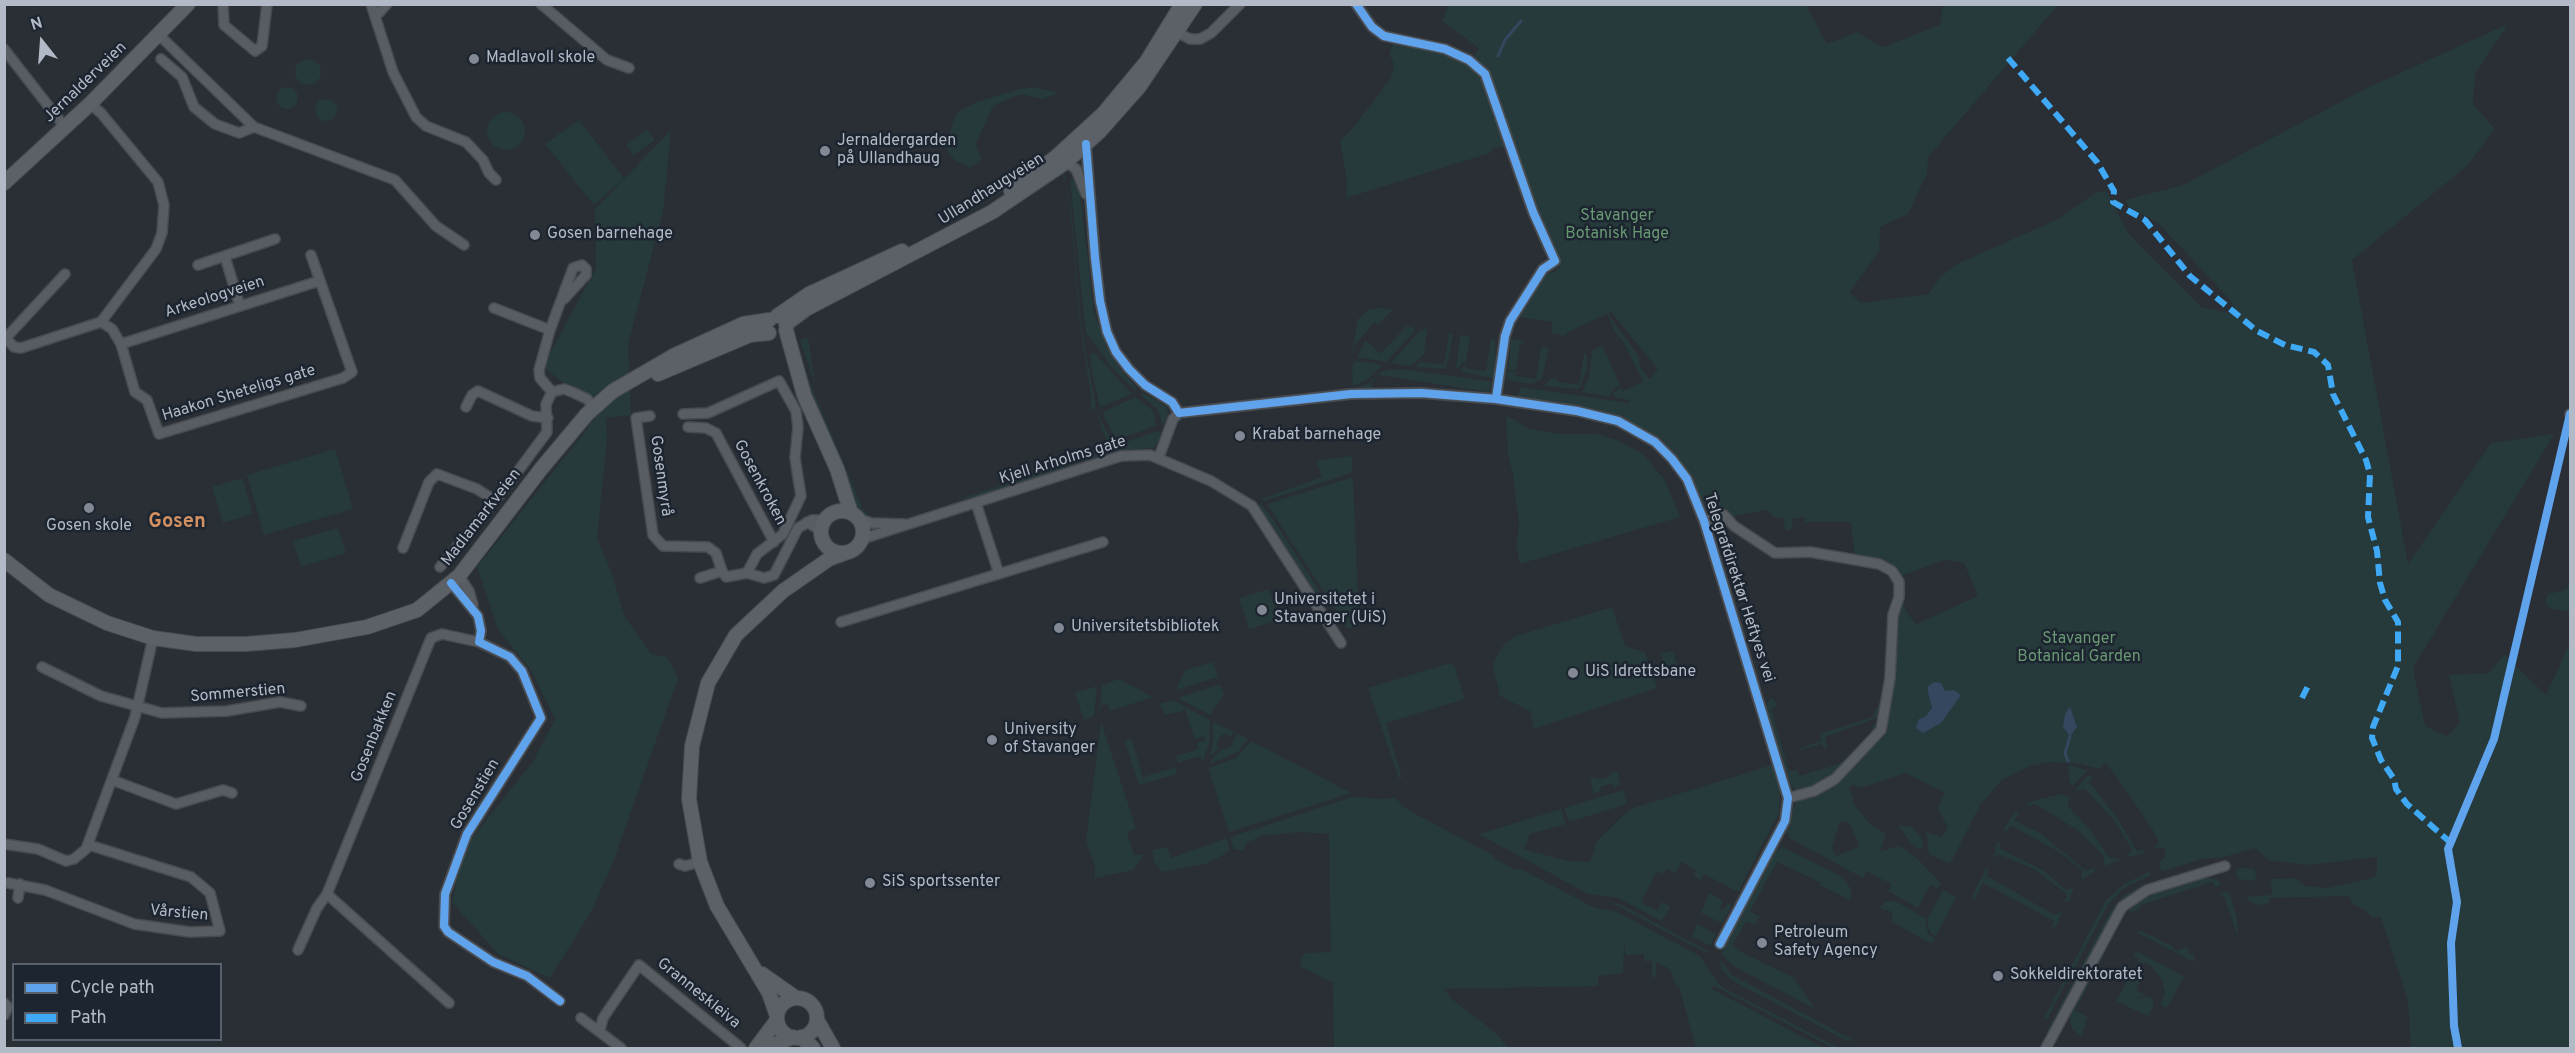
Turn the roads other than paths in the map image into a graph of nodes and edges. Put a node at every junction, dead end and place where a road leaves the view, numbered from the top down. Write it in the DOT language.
graph roads {
  1 [pos="188,4"];
  2 [pos="223,4"];
  3 [pos="267,4"];
  4 [pos="371,4"];
  5 [pos="387,4"];
  6 [pos="541,4"];
  7 [pos="1182,4"];
  8 [pos="1195,4"];
  9 [pos="1240,4"];
  10 [pos="1356,4"];
  11 [pos="375,17"];
  12 [pos="1173,30"];
  13 [pos="159,35"];
  14 [pos="4,49"];
  15 [pos="161,59"];
  16 [pos="629,68"];
  17 [pos="90,104"];
  18 [pos="64,126"];
  19 [pos="254,127"];
  20 [pos="1086,144"];
  21 [pos="1066,162"];
  22 [pos="496,180"];
  23 [pos="4,183"];
  24 [pos="1089,202"];
  25 [pos="274,238"];
  26 [pos="464,245"];
  27 [pos="311,255"];
  28 [pos="225,257"];
  29 [pos="198,265"];
  30 [pos="65,274"];
  31 [pos="319,281"];
  32 [pos="564,299"];
  33 [pos="240,306"];
  34 [pos="494,308"];
  35 [pos="101,322"];
  36 [pos="777,326"];
  37 [pos="550,330"];
  38 [pos="5,338"];
  39 [pos="121,344"];
  40 [pos="552,392"];
  41 [pos="1497,399"];
  42 [pos="466,407"];
  43 [pos="591,411"];
  44 [pos="1179,413"];
  45 [pos="682,414"];
  46 [pos="650,416"];
  47 [pos="548,418"];
  48 [pos="688,427"];
  49 [pos="1159,457"];
  50 [pos="831,461"];
  51 [pos="494,500"];
  52 [pos="976,503"];
  53 [pos="854,516"];
  54 [pos="1704,521"];
  55 [pos="907,524"];
  56 [pos="824,528"];
  57 [pos="862,539"];
  58 [pos="774,542"];
  59 [pos="1103,542"];
  60 [pos="403,548"];
  61 [pos="845,553"];
  62 [pos="4,560"];
  63 [pos="440,567"];
  64 [pos="722,571"];
  65 [pos="747,573"];
  66 [pos="999,574"];
  67 [pos="700,578"];
  68 [pos="455,580"];
  69 [pos="798,580"];
  70 [pos="841,622"];
  71 [pos="153,638"];
  72 [pos="479,642"];
  73 [pos="1341,643"];
  74 [pos="42,667"];
  75 [pos="137,706"];
  76 [pos="301,706"];
  77 [pos="112,780"];
  78 [pos="232,792"];
  79 [pos="1788,798"];
  80 [pos="4,844"];
  81 [pos="89,845"];
  82 [pos="700,862"];
  83 [pos="679,864"];
  84 [pos="2225,866"];
  85 [pos="8,883"];
  86 [pos="20,884"];
  87 [pos="327,894"];
  88 [pos="18,898"];
  89 [pos="1720,944"];
  90 [pos="298,950"];
  91 [pos="751,965"];
  92 [pos="796,998"];
  93 [pos="560,1001"];
  94 [pos="4,1003"];
  95 [pos="449,1003"];
  96 [pos="4,1015"];
  97 [pos="581,1018"];
  98 [pos="777,1018"];
  99 [pos="817,1020"];
  100 [pos="602,1033"];
  101 [pos="797,1037"];
  102 [pos="601,1048"];
  103 [pos="621,1048"];
  104 [pos="741,1048"];
  105 [pos="756,1048"];
  106 [pos="766,1048"];
  107 [pos="813,1048"];
  108 [pos="833,1048"];
  109 [pos="2046,1048"];
  1 -- 13 [label="main road, Jernalderveien"];
  2 -- 3 [label="street"];
  4 -- 11 [label="street"];
  5 -- 11 [label="street"];
  6 -- 16 [label="street"];
  7 -- 12 [label="main road, Ullandhaugveien"];
  8 -- 12 [label="main road, Ullandhaugveien"];
  9 -- 12 [label="street"];
  10 -- 41 [label="street"];
  11 -- 22 [label="street"];
  12 -- 20 [label="main road, Ullandhaugveien"];
  12 -- 36 [label="main road, Ullandhaugveien"];
  13 -- 17 [label="main road, Jernalderveien"];
  13 -- 19 [label="street"];
  14 -- 18 [label="street"];
  15 -- 19 [label="street"];
  17 -- 18 [label="main road, Jernalderveien"];
  17 -- 35 [label="street"];
  18 -- 23 [label="main road, Jernalderveien"];
  19 -- 26 [label="street"];
  20 -- 21 [label="main road, Ullandhaugveien"];
  20 -- 24 [label="street"];
  21 -- 24 [label="street"];
  21 -- 36 [label="main road, Ullandhaugveien"];
  24 -- 44 [label="street"];
  25 -- 28 [label="street"];
  27 -- 31 [label="street"];
  28 -- 29 [label="street"];
  28 -- 33 [label="street"];
  30 -- 38 [label="street"];
  31 -- 33 [label="street, Arkeologveien"];
  31 -- 39 [label="street, Haakon Sheteligs gate"];
  32 -- 37 [label="street"];
  33 -- 39 [label="street, Arkeologveien"];
  34 -- 37 [label="street"];
  35 -- 38 [label="street"];
  35 -- 39 [label="street, Haakon Sheteligs gate"];
  36 -- 43 [label="main road, Madlamarkveien"];
  36 -- 50 [label="main road"];
  37 -- 40 [label="street"];
  40 -- 43 [label="street"];
  40 -- 47 [label="street"];
  41 -- 44 [label="street, Telegrafdirektør Heftyes vei"];
  41 -- 54 [label="street, Telegrafdirektør Heftyes vei"];
  42 -- 47 [label="street"];
  43 -- 68 [label="main road, Madlamarkveien"];
  44 -- 49 [label="street"];
  45 -- 58 [label="street, Gosenkroken"];
  46 -- 64 [label="street, Gosenmyrå"];
  47 -- 51 [label="street"];
  48 -- 58 [label="street, Gosenkroken"];
  49 -- 52 [label="street, Kjell Arholms gate"];
  49 -- 73 [label="street, Kjell Arholms gate"];
  50 -- 53 [label="main road"];
  50 -- 56 [label="main road"];
  51 -- 60 [label="street"];
  51 -- 63 [label="street"];
  52 -- 55 [label="street, Kjell Arholms gate"];
  52 -- 66 [label="street"];
  53 -- 55 [label="street"];
  53 -- 56 [label="main road"];
  53 -- 57 [label="main road"];
  54 -- 79 [label="street, Telegrafdirektør Heftyes vei"];
  54 -- 79 [label="street, Telegrafdirektør Heftyes vei"];
  55 -- 57 [label="street, Kjell Arholms gate"];
  56 -- 61 [label="main road"];
  56 -- 65 [label="street, Gosenkroken"];
  56 -- 69 [label="main road"];
  57 -- 61 [label="main road"];
  58 -- 65 [label="street, Gosenkroken"];
  59 -- 66 [label="street"];
  61 -- 69 [label="main road"];
  62 -- 71 [label="main road, Madlamarkveien"];
  64 -- 65 [label="street"];
  64 -- 67 [label="street"];
  66 -- 70 [label="street"];
  68 -- 71 [label="main road, Madlamarkveien"];
  68 -- 72 [label="street"];
  69 -- 82 [label="main road"];
  71 -- 75 [label="street"];
  72 -- 87 [label="street, Gosenbakken"];
  72 -- 93 [label="street, Gosenstien"];
  74 -- 75 [label="street, Sommerstien"];
  75 -- 76 [label="street, Sommerstien"];
  75 -- 77 [label="street"];
  77 -- 78 [label="street"];
  77 -- 81 [label="street"];
  79 -- 89 [label="street, Telegrafdirektør Heftyes vei"];
  80 -- 81 [label="street"];
  81 -- 86 [label="street, Vårstien"];
  82 -- 83 [label="street"];
  82 -- 91 [label="main road"];
  84 -- 109 [label="street"];
  85 -- 86 [label="street, Vårstien"];
  86 -- 88 [label="street"];
  87 -- 90 [label="street, Gosenbakken"];
  87 -- 95 [label="street"];
  91 -- 92 [label="main road"];
  91 -- 98 [label="main road"];
  92 -- 98 [label="main road"];
  92 -- 99 [label="main road"];
  94 -- 96 [label="street"];
  97 -- 100 [label="street"];
  98 -- 101 [label="main road"];
  98 -- 105 [label="main road"];
  99 -- 101 [label="main road"];
  99 -- 108 [label="main road"];
  100 -- 102 [label="street, Granneskleiva"];
  100 -- 103 [label="street"];
  100 -- 104 [label="street, Granneskleiva"];
  101 -- 106 [label="main road"];
  101 -- 107 [label="main road"];
}
